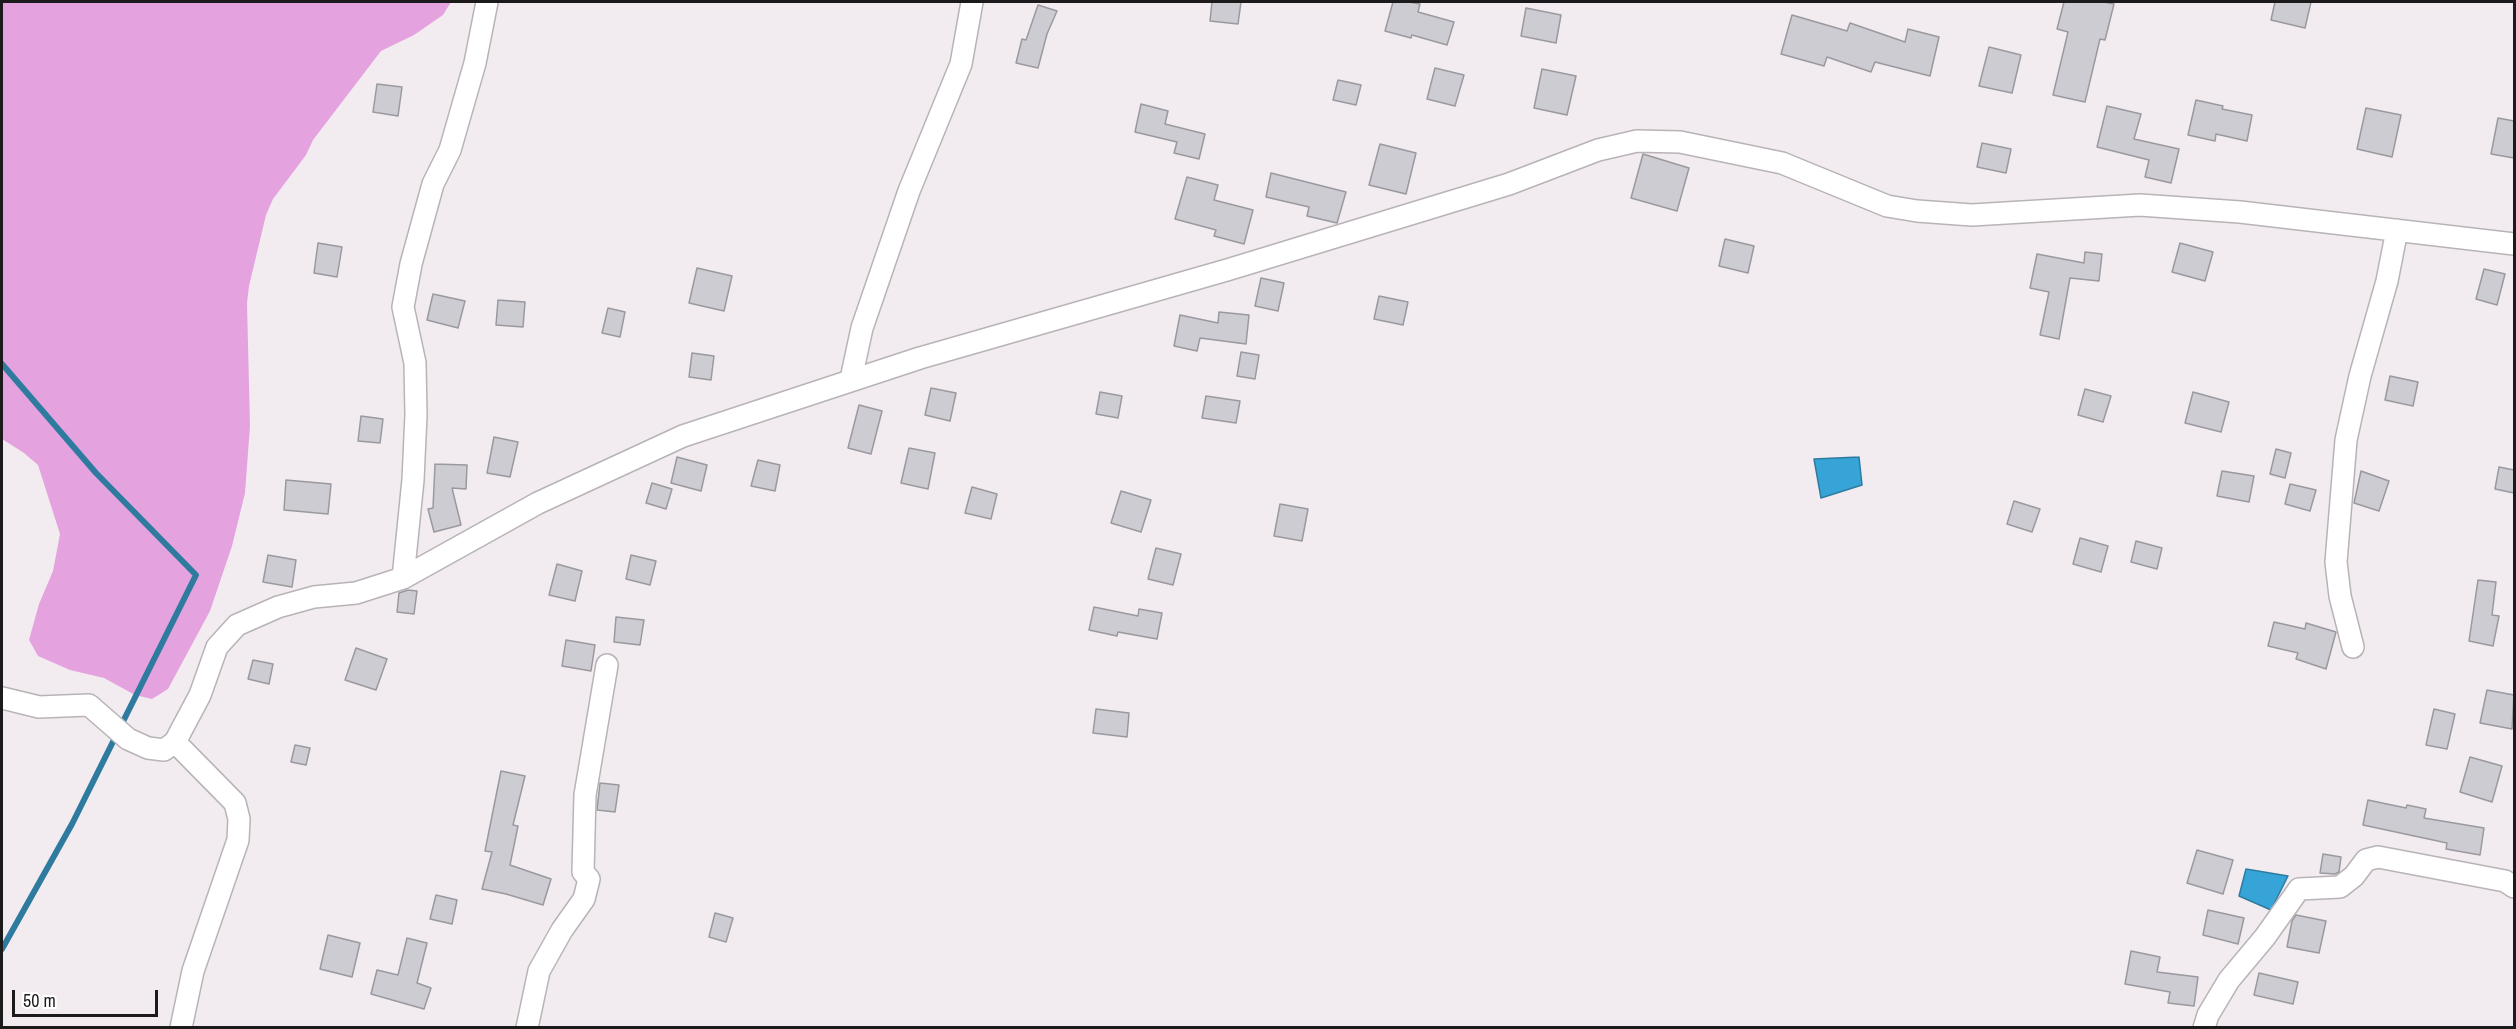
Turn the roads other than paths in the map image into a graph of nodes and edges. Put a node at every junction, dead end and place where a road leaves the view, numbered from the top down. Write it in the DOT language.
graph roads {
  1 [pos="487,2"];
  2 [pos="972,2"];
  3 [pos="2397,230"];
  4 [pos="2514,244"];
  5 [pos="851,380"];
  6 [pos="403,578"];
  7 [pos="2353,647"];
  8 [pos="607,665"];
  9 [pos="2,698"];
  10 [pos="175,742"];
  11 [pos="2514,887"];
  12 [pos="181,1028"];
  13 [pos="527,1028"];
  14 [pos="2204,1028"];
  1 -- 6 [label="street"];
  2 -- 5 [label="street"];
  3 -- 4 [label="street"];
  3 -- 5 [label="street"];
  3 -- 7 [label="street"];
  5 -- 6 [label="street"];
  6 -- 10 [label="street"];
  8 -- 13 [label="street"];
  9 -- 10 [label="street"];
  10 -- 12 [label="street"];
  11 -- 14 [label="street"];
}
